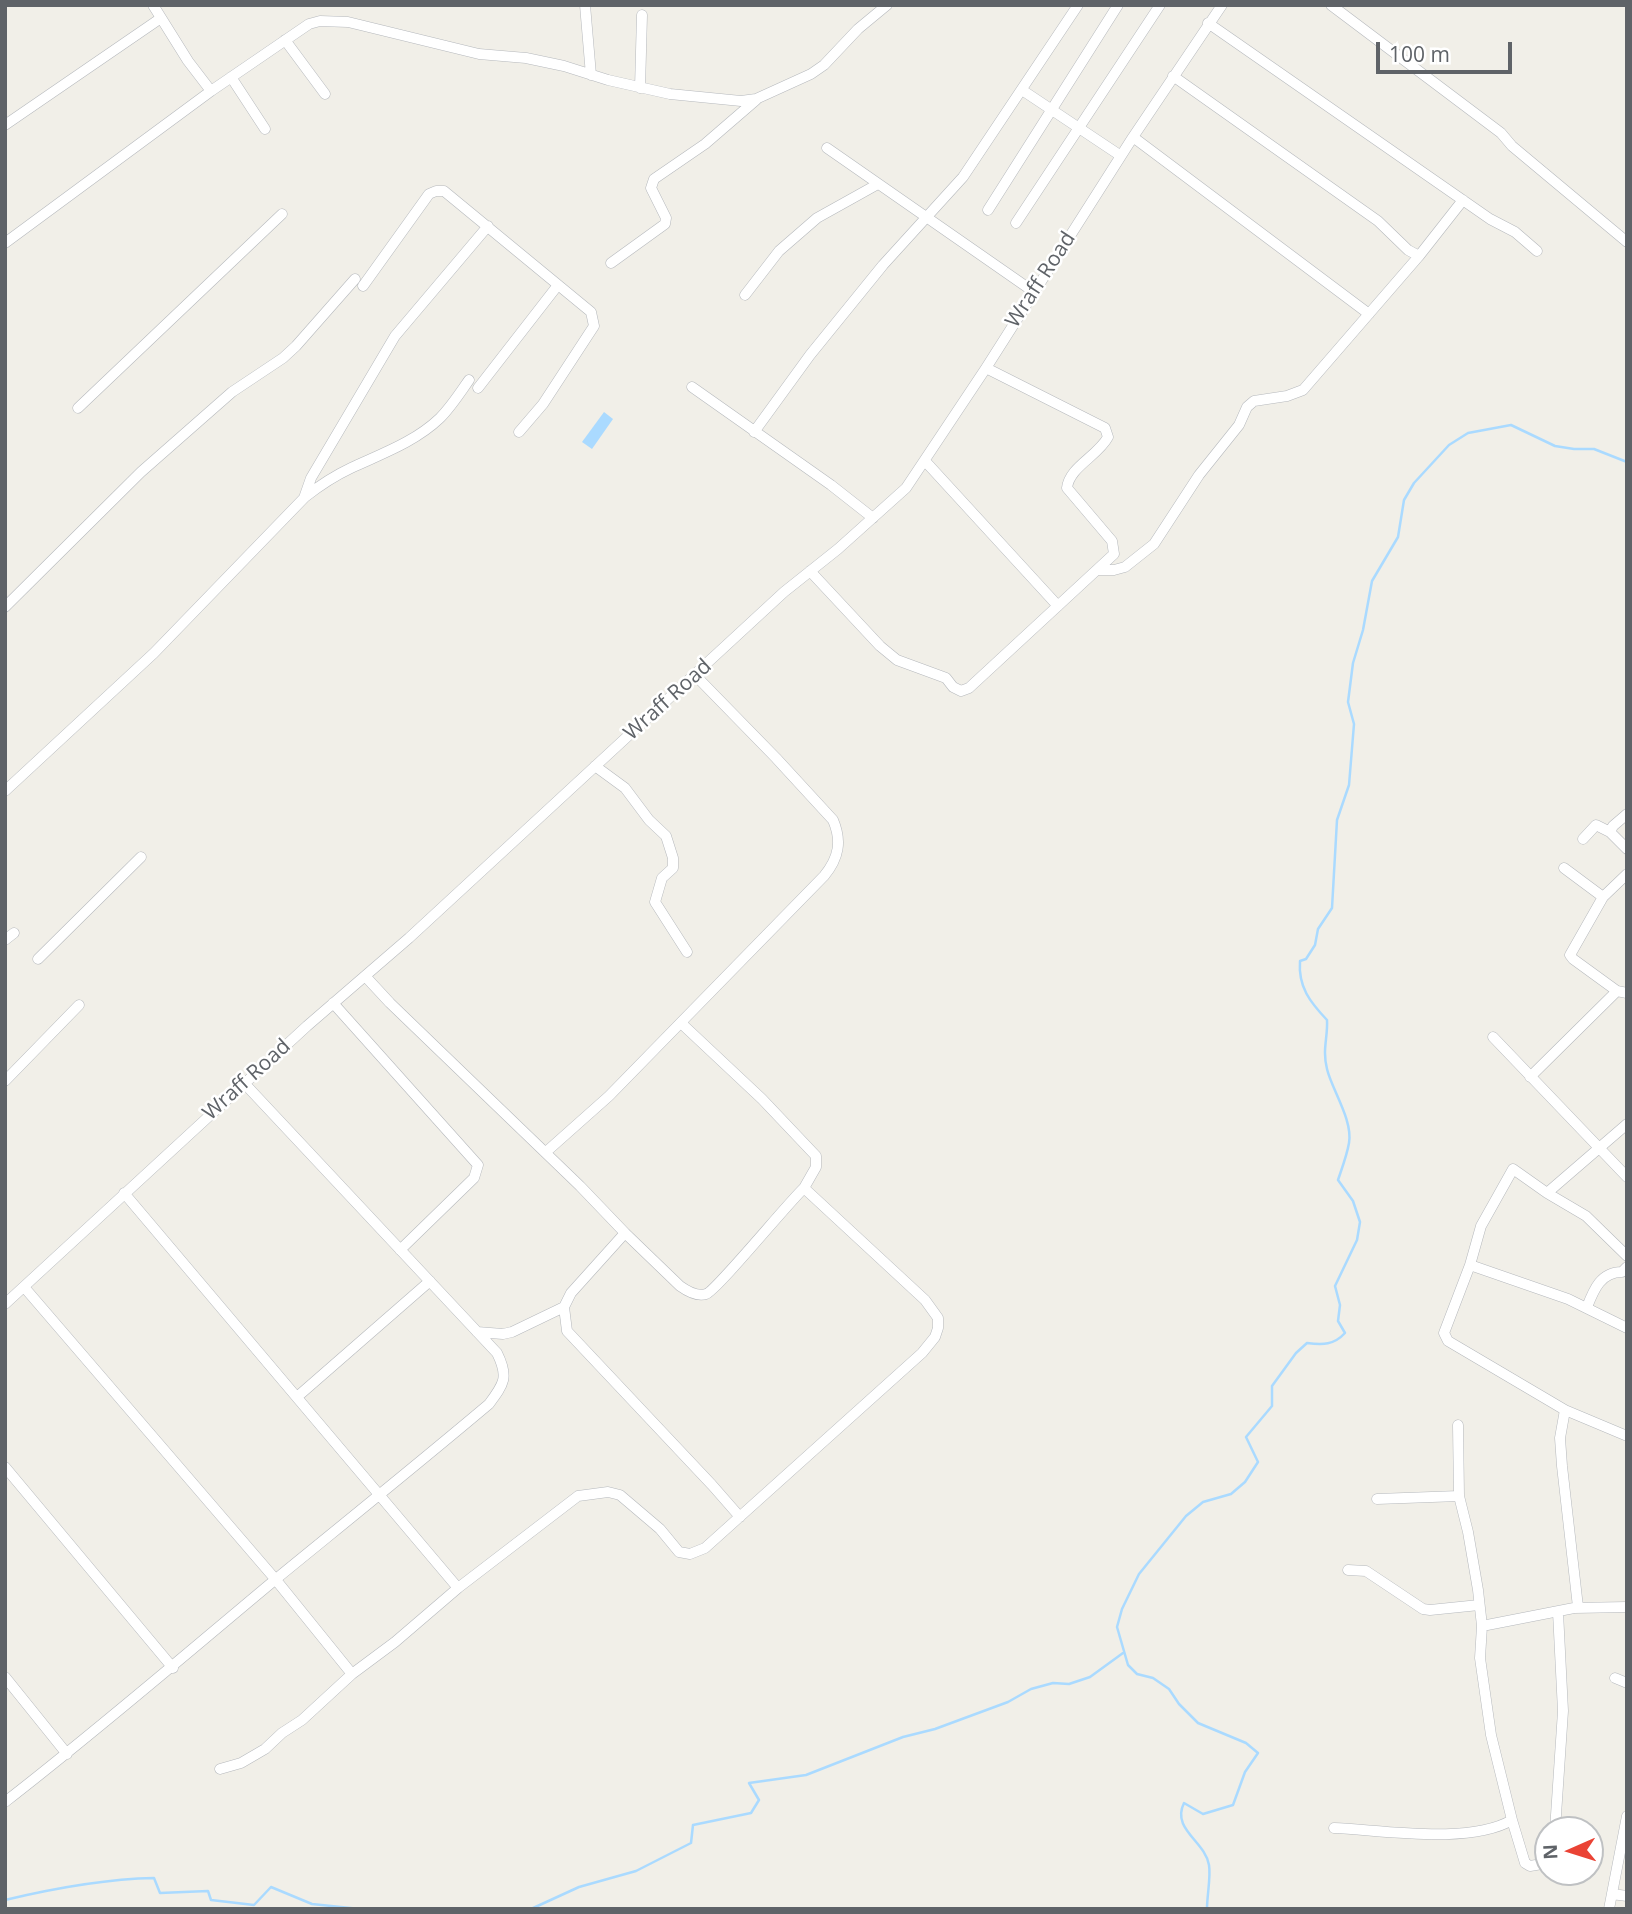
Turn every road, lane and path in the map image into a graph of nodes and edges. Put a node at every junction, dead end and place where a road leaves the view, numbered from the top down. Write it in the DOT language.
graph roads {
  1 [pos="153,5"];
  2 [pos="585,5"];
  3 [pos="887,5"];
  4 [pos="1078,5"];
  5 [pos="1118,5"];
  6 [pos="1160,5"];
  7 [pos="1222,5"];
  8 [pos="1331,5"];
  9 [pos="642,15"];
  10 [pos="161,18"];
  11 [pos="1208,23"];
  12 [pos="285,40"];
  13 [pos="591,75"];
  14 [pos="1174,76"];
  15 [pos="231,77"];
  16 [pos="640,88"];
  17 [pos="1022,90"];
  18 [pos="211,91"];
  19 [pos="325,94"];
  20 [pos="756,100"];
  21 [pos="1053,111"];
  22 [pos="5,125"];
  23 [pos="1080,129"];
  24 [pos="265,130"];
  25 [pos="1133,137"];
  26 [pos="827,148"];
  27 [pos="1121,156"];
  28 [pos="878,184"];
  29 [pos="1463,200"];
  30 [pos="988,210"];
  31 [pos="282,214"];
  32 [pos="926,217"];
  33 [pos="1016,223"];
  34 [pos="488,226"];
  35 [pos="1627,242"];
  36 [pos="5,243"];
  37 [pos="1536,251"];
  38 [pos="1419,256"];
  39 [pos="611,263"];
  40 [pos="558,285"];
  41 [pos="1034,292"];
  42 [pos="745,295"];
  43 [pos="1368,314"];
  44 [pos="986,368"];
  45 [pos="469,380"];
  46 [pos="692,387"];
  47 [pos="478,388"];
  48 [pos="78,408"];
  49 [pos="519,432"];
  50 [pos="754,432"];
  51 [pos="925,461"];
  52 [pos="304,498"];
  53 [pos="873,518"];
  54 [pos="1097,570"];
  55 [pos="810,571"];
  56 [pos="1058,606"];
  57 [pos="5,607"];
  58 [pos="695,675"];
  59 [pos="595,766"];
  60 [pos="5,791"];
  61 [pos="1627,814"];
  62 [pos="1610,832"];
  63 [pos="1583,839"];
  64 [pos="1627,849"];
  65 [pos="141,857"];
  66 [pos="1564,868"];
  67 [pos="1627,874"];
  68 [pos="1604,897"];
  69 [pos="14,933"];
  70 [pos="5,940"];
  71 [pos="687,952"];
  72 [pos="38,959"];
  73 [pos="365,976"];
  74 [pos="1622,992"];
  75 [pos="333,1003"];
  76 [pos="79,1005"];
  77 [pos="681,1023"];
  78 [pos="1493,1037"];
  79 [pos="1530,1077"];
  80 [pos="5,1082"];
  81 [pos="244,1083"];
  82 [pos="1627,1125"];
  83 [pos="1600,1148"];
  84 [pos="546,1152"];
  85 [pos="1627,1177"];
  86 [pos="804,1188"];
  87 [pos="124,1193"];
  88 [pos="1547,1194"];
  89 [pos="625,1233"];
  90 [pos="400,1250"];
  91 [pos="1627,1256"];
  92 [pos="1470,1265"];
  93 [pos="1627,1267"];
  94 [pos="430,1281"];
  95 [pos="24,1286"];
  96 [pos="5,1304"];
  97 [pos="564,1307"];
  98 [pos="1587,1307"];
  99 [pos="548,1316"];
  100 [pos="565,1324"];
  101 [pos="1627,1328"];
  102 [pos="477,1332"];
  103 [pos="297,1397"];
  104 [pos="1565,1410"];
  105 [pos="1458,1425"];
  106 [pos="1627,1436"];
  107 [pos="5,1467"];
  108 [pos="380,1495"];
  109 [pos="1459,1496"];
  110 [pos="1377,1499"];
  111 [pos="740,1517"];
  112 [pos="1348,1570"];
  113 [pos="276,1580"];
  114 [pos="458,1588"];
  115 [pos="1479,1605"];
  116 [pos="1627,1607"];
  117 [pos="1578,1608"];
  118 [pos="1558,1612"];
  119 [pos="1482,1626"];
  120 [pos="173,1668"];
  121 [pos="352,1674"];
  122 [pos="5,1677"];
  123 [pos="1615,1678"];
  124 [pos="1627,1683"];
  125 [pos="67,1754"];
  126 [pos="220,1769"];
  127 [pos="5,1802"];
  128 [pos="1556,1816"];
  129 [pos="1627,1816"];
  130 [pos="1512,1820"];
  131 [pos="1334,1828"];
  132 [pos="1534,1865"];
  133 [pos="1612,1894"];
  134 [pos="1627,1896"];
  135 [pos="1609,1909"];
  1 -- 10 [label="street"];
  2 -- 13 [label="street"];
  3 -- 20 [label="street"];
  4 -- 17 [label="street"];
  5 -- 21 [label="street"];
  6 -- 23 [label="street"];
  7 -- 11 [label="street, Wraff Road"];
  8 -- 35 [label="street"];
  9 -- 16 [label="street"];
  10 -- 18 [label="street"];
  10 -- 22 [label="street"];
  11 -- 14 [label="street, Wraff Road"];
  11 -- 29 [label="street"];
  12 -- 13 [label="street"];
  12 -- 15 [label="street"];
  12 -- 19 [label="street"];
  13 -- 16 [label="street"];
  14 -- 25 [label="street, Wraff Road"];
  14 -- 38 [label="street"];
  15 -- 18 [label="street"];
  15 -- 24 [label="street"];
  16 -- 20 [label="street"];
  17 -- 21 [label="street"];
  17 -- 32 [label="street"];
  18 -- 36 [label="street"];
  20 -- 39 [label="street"];
  21 -- 23 [label="street"];
  21 -- 30 [label="street"];
  23 -- 27 [label="street"];
  23 -- 33 [label="street"];
  25 -- 27 [label="street, Wraff Road"];
  25 -- 43 [label="street"];
  26 -- 28 [label="street"];
  27 -- 41 [label="street, Wraff Road"];
  28 -- 32 [label="street"];
  28 -- 42 [label="street"];
  29 -- 37 [label="street"];
  29 -- 38 [label="street"];
  31 -- 48 [label="street"];
  32 -- 41 [label="street"];
  32 -- 50 [label="street"];
  34 -- 40 [label="street"];
  34 -- 52 [label="street"];
  34 -- 57 [label="street"];
  38 -- 43 [label="street"];
  40 -- 47 [label="street"];
  40 -- 49 [label="street"];
  41 -- 44 [label="street, Wraff Road"];
  43 -- 54 [label="street"];
  44 -- 51 [label="street, Wraff Road"];
  44 -- 54 [label="street"];
  45 -- 52 [label="street"];
  46 -- 50 [label="street"];
  50 -- 53 [label="street"];
  51 -- 53 [label="street, Wraff Road"];
  51 -- 56 [label="street"];
  52 -- 60 [label="street"];
  53 -- 55 [label="street, Wraff Road"];
  54 -- 56 [label="street"];
  55 -- 56 [label="street"];
  55 -- 58 [label="street, Wraff Road"];
  58 -- 59 [label="street, Wraff Road"];
  58 -- 77 [label="street"];
  59 -- 71 [label="street"];
  59 -- 73 [label="street, Wraff Road"];
  61 -- 62 [label="street"];
  62 -- 63 [label="street"];
  62 -- 64 [label="street"];
  65 -- 72 [label="street"];
  66 -- 68 [label="street"];
  67 -- 68 [label="street"];
  68 -- 74 [label="street"];
  69 -- 70 [label="street"];
  73 -- 75 [label="street, Wraff Road"];
  73 -- 84 [label="street"];
  74 -- 79 [label="street"];
  75 -- 81 [label="street, Wraff Road"];
  75 -- 90 [label="street"];
  76 -- 80 [label="street"];
  77 -- 84 [label="street"];
  77 -- 86 [label="street"];
  78 -- 79 [label="street"];
  79 -- 83 [label="street"];
  81 -- 87 [label="street, Wraff Road"];
  81 -- 90 [label="street"];
  82 -- 83 [label="street"];
  83 -- 85 [label="street"];
  83 -- 88 [label="street"];
  84 -- 89 [label="street"];
  86 -- 89 [label="street"];
  86 -- 111 [label="street"];
  87 -- 95 [label="street, Wraff Road"];
  87 -- 103 [label="street"];
  88 -- 91 [label="street"];
  88 -- 92 [label="street"];
  89 -- 97 [label="street"];
  90 -- 94 [label="street"];
  92 -- 98 [label="street"];
  92 -- 104 [label="street"];
  93 -- 98 [label="street"];
  94 -- 102 [label="street"];
  94 -- 103 [label="street"];
  95 -- 96 [label="street, Wraff Road"];
  95 -- 113 [label="street"];
  97 -- 99 [label="street"];
  97 -- 100 [label="street"];
  98 -- 101 [label="street"];
  99 -- 100 [label="street"];
  99 -- 102 [label="street"];
  100 -- 111 [label="street"];
  102 -- 108 [label="street"];
  103 -- 108 [label="street"];
  104 -- 106 [label="street"];
  104 -- 117 [label="street"];
  105 -- 109 [label="street"];
  107 -- 120 [label="street"];
  108 -- 113 [label="street"];
  108 -- 114 [label="street"];
  109 -- 110 [label="street"];
  109 -- 115 [label="street"];
  111 -- 114 [label="street"];
  112 -- 115 [label="street"];
  113 -- 120 [label="street"];
  113 -- 121 [label="street"];
  114 -- 121 [label="street"];
  115 -- 119 [label="street"];
  116 -- 117 [label="street"];
  117 -- 118 [label="street"];
  118 -- 119 [label="street"];
  118 -- 128 [label="street"];
  119 -- 130 [label="street"];
  120 -- 125 [label="street"];
  121 -- 126 [label="street"];
  122 -- 125 [label="street"];
  123 -- 124 [label="street"];
  125 -- 127 [label="street"];
  129 -- 133 [label="street"];
  130 -- 131 [label="street"];
  130 -- 132 [label="street"];
  133 -- 134 [label="street"];
  133 -- 135 [label="street"];
}
